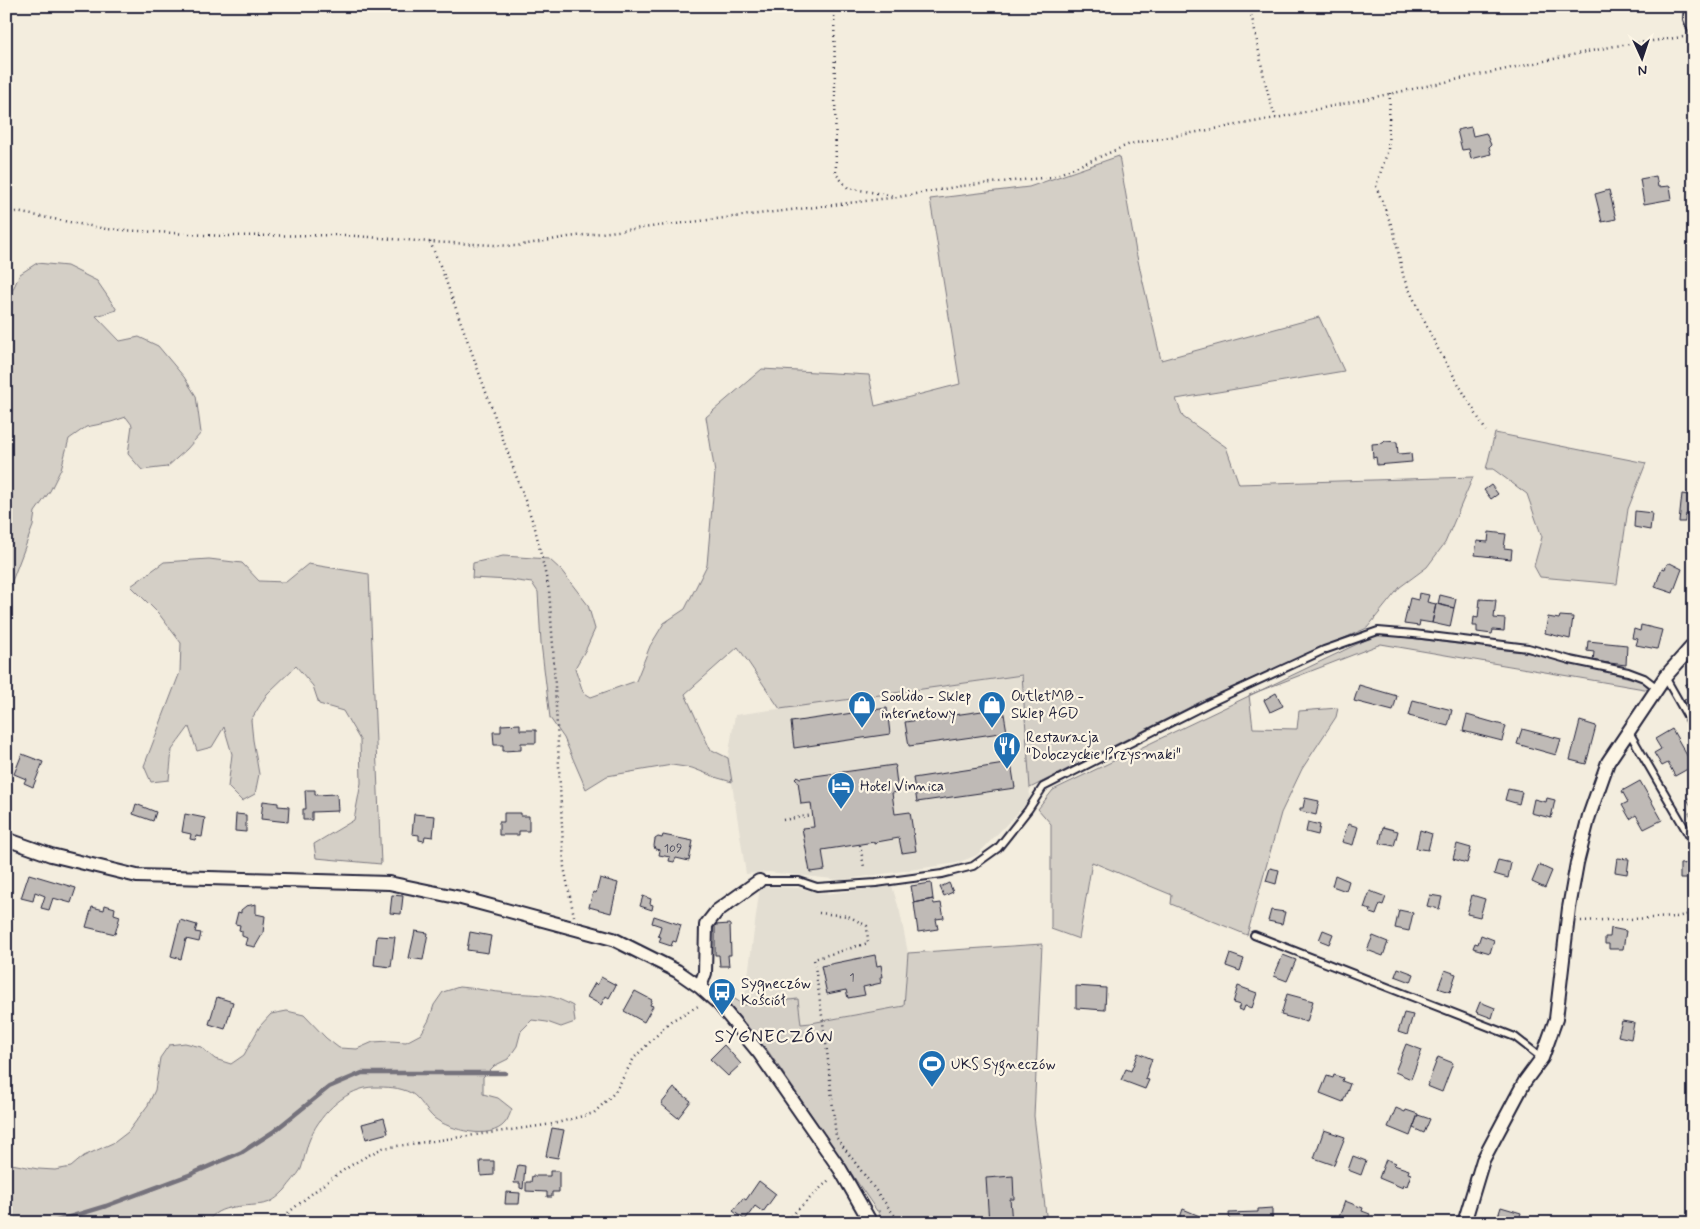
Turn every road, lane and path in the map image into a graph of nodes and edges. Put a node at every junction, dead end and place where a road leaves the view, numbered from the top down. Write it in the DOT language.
graph roads {
  1 [pos="834,6"];
  2 [pos="1249,6"];
  3 [pos="1688,6"];
  4 [pos="1694,35"];
  5 [pos="1684,37"];
  6 [pos="1390,93"];
  7 [pos="1276,118"];
  8 [pos="898,197"];
  9 [pos="6,210"];
  10 [pos="430,242"];
  11 [pos="1486,431"];
  12 [pos="1694,644"];
  13 [pos="1665,677"];
  14 [pos="1657,688"];
  15 [pos="1694,728"];
  16 [pos="1629,732"];
  17 [pos="813,815"];
  18 [pos="783,820"];
  19 [pos="1690,837"];
  20 [pos="6,839"];
  21 [pos="860,844"];
  22 [pos="864,867"];
  23 [pos="758,881"];
  24 [pos="819,913"];
  25 [pos="1694,913"];
  26 [pos="1567,921"];
  27 [pos="576,930"];
  28 [pos="1254,935"];
  29 [pos="700,987"];
  30 [pos="713,998"];
  31 [pos="1542,1058"];
  32 [pos="840,1169"];
  33 [pos="288,1213"];
  34 [pos="895,1216"];
  35 [pos="784,1223"];
  36 [pos="871,1223"];
  37 [pos="1464,1223"];
  1 -- 8 [label="path"];
  2 -- 7 [label="path"];
  3 -- 4 [label="lane"];
  5 -- 6 [label="path"];
  6 -- 7 [label="path"];
  6 -- 11 [label="path"];
  7 -- 8 [label="path"];
  8 -- 10 [label="path"];
  9 -- 10 [label="path"];
  10 -- 27 [label="path"];
  12 -- 13 [label="street"];
  13 -- 14 [label="street"];
  13 -- 15 [label="lane"];
  14 -- 16 [label="street"];
  14 -- 23 [label="lane"];
  16 -- 19 [label="lane"];
  16 -- 26 [label="street"];
  17 -- 18 [label="path"];
  20 -- 27 [label="street"];
  21 -- 22 [label="path"];
  23 -- 29 [label="street"];
  24 -- 34 [label="path"];
  25 -- 26 [label="path"];
  26 -- 31 [label="street"];
  27 -- 29 [label="street"];
  28 -- 31 [label="lane"];
  29 -- 30 [label="street"];
  30 -- 32 [label="street"];
  30 -- 33 [label="path"];
  31 -- 37 [label="street"];
  32 -- 35 [label="path"];
  32 -- 36 [label="street"];
}
